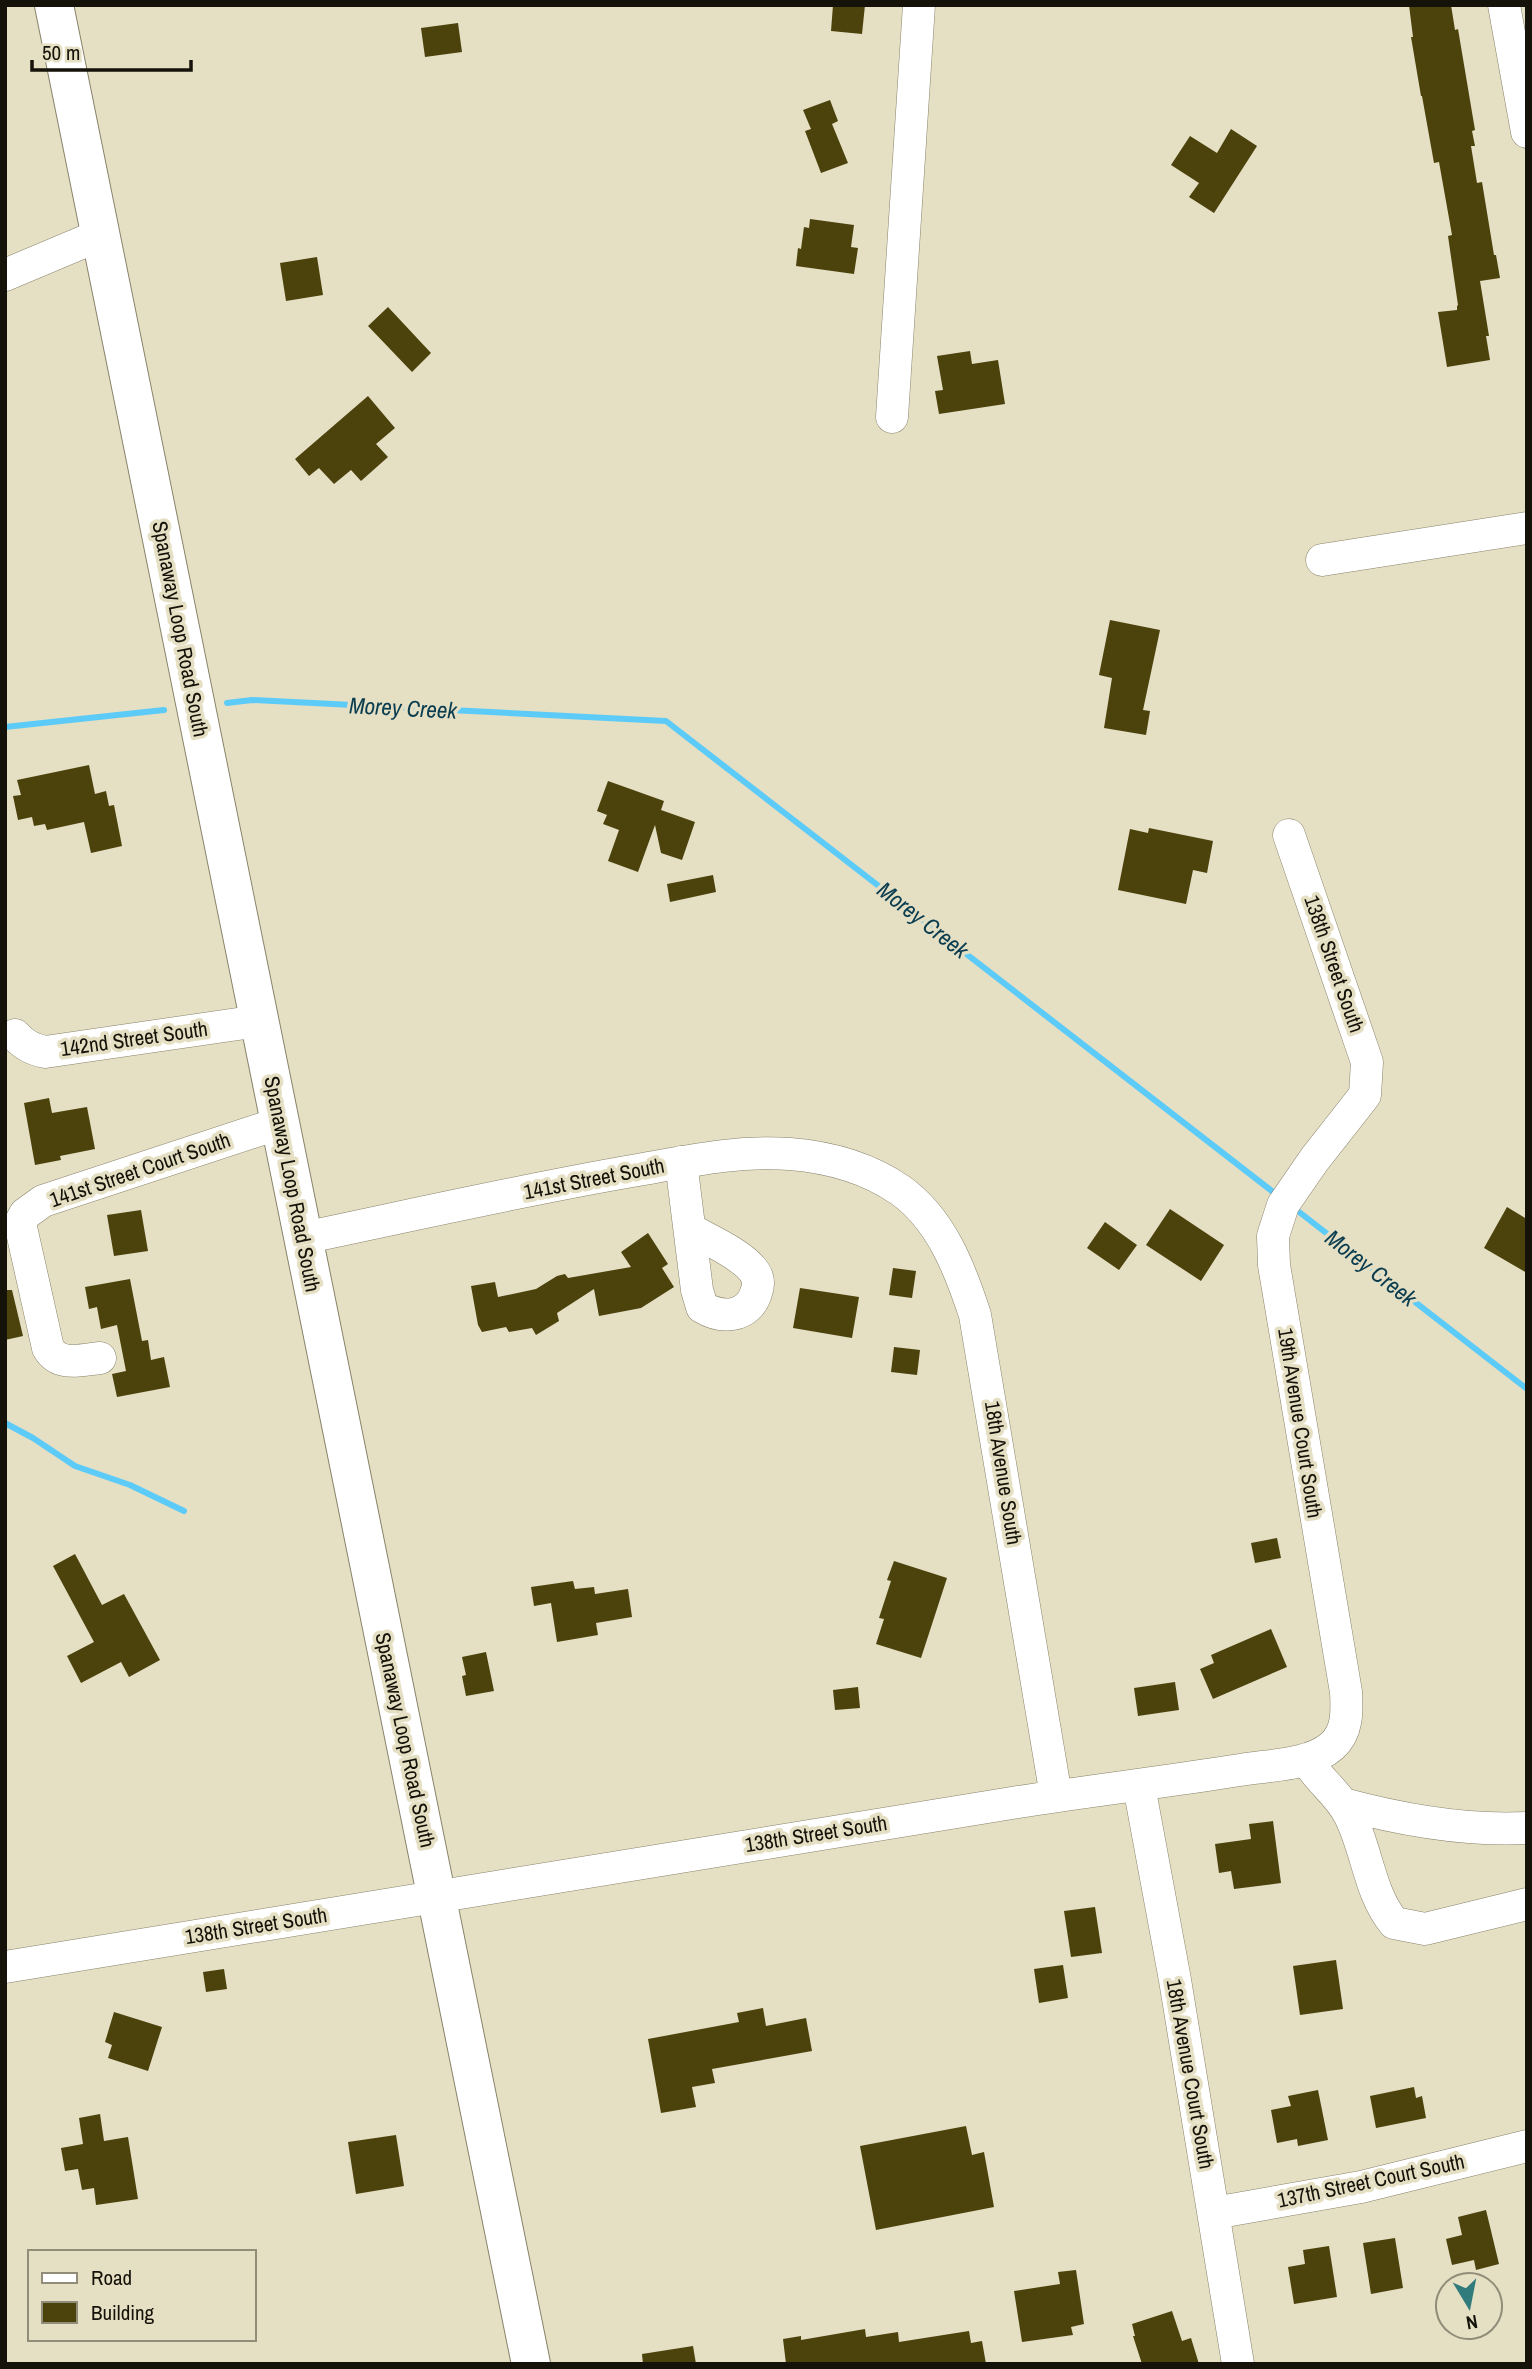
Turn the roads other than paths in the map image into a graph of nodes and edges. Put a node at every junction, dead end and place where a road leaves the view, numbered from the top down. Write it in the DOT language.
graph roads {
  1 [pos="54,5"];
  2 [pos="919,5"];
  3 [pos="1504,5"];
  4 [pos="1527,132"];
  5 [pos="100,235"];
  6 [pos="5,275"];
  7 [pos="892,417"];
  8 [pos="1527,528"];
  9 [pos="1322,560"];
  10 [pos="1289,835"];
  11 [pos="259,1021"];
  12 [pos="15,1035"];
  13 [pos="1365,1095"];
  14 [pos="280,1123"];
  15 [pos="681,1162"];
  16 [pos="885,1180"];
  17 [pos="691,1230"];
  18 [pos="303,1238"];
  19 [pos="100,1359"];
  20 [pos="1306,1759"];
  21 [pos="1139,1786"];
  22 [pos="1056,1796"];
  23 [pos="1343,1804"];
  24 [pos="1527,1828"];
  25 [pos="437,1897"];
  26 [pos="1527,1904"];
  27 [pos="5,1967"];
  28 [pos="1527,2146"];
  29 [pos="1214,2213"];
  30 [pos="531,2364"];
  31 [pos="1238,2364"];
  1 -- 5 [label="main road, Spanaway Loop Road South"];
  2 -- 7 [label="street"];
  3 -- 4 [label="street"];
  5 -- 6 [label="street"];
  5 -- 11 [label="main road, Spanaway Loop Road South"];
  8 -- 9 [label="street"];
  10 -- 13 [label="street, 138th Street South"];
  11 -- 12 [label="street, 142nd Street South"];
  11 -- 14 [label="main road, Spanaway Loop Road South"];
  13 -- 20 [label="street, 19th Avenue Court South"];
  14 -- 18 [label="main road, Spanaway Loop Road South"];
  14 -- 19 [label="street, 141st Street Court South"];
  15 -- 16 [label="street, 141st Street South"];
  15 -- 17 [label="street"];
  15 -- 18 [label="street, 141st Street South"];
  16 -- 22 [label="street, 18th Avenue South"];
  18 -- 25 [label="main road, Spanaway Loop Road South"];
  20 -- 21 [label="street, 138th Street South"];
  20 -- 23 [label="street"];
  21 -- 22 [label="street, 138th Street South"];
  21 -- 29 [label="street, 18th Avenue Court South"];
  22 -- 25 [label="street, 138th Street South"];
  23 -- 24 [label="street"];
  23 -- 26 [label="street"];
  25 -- 27 [label="street, 138th Street South"];
  25 -- 30 [label="main road, Spanaway Loop Road South"];
  28 -- 29 [label="street, 137th Street Court South"];
  29 -- 31 [label="street, 18th Avenue Court South"];
}
